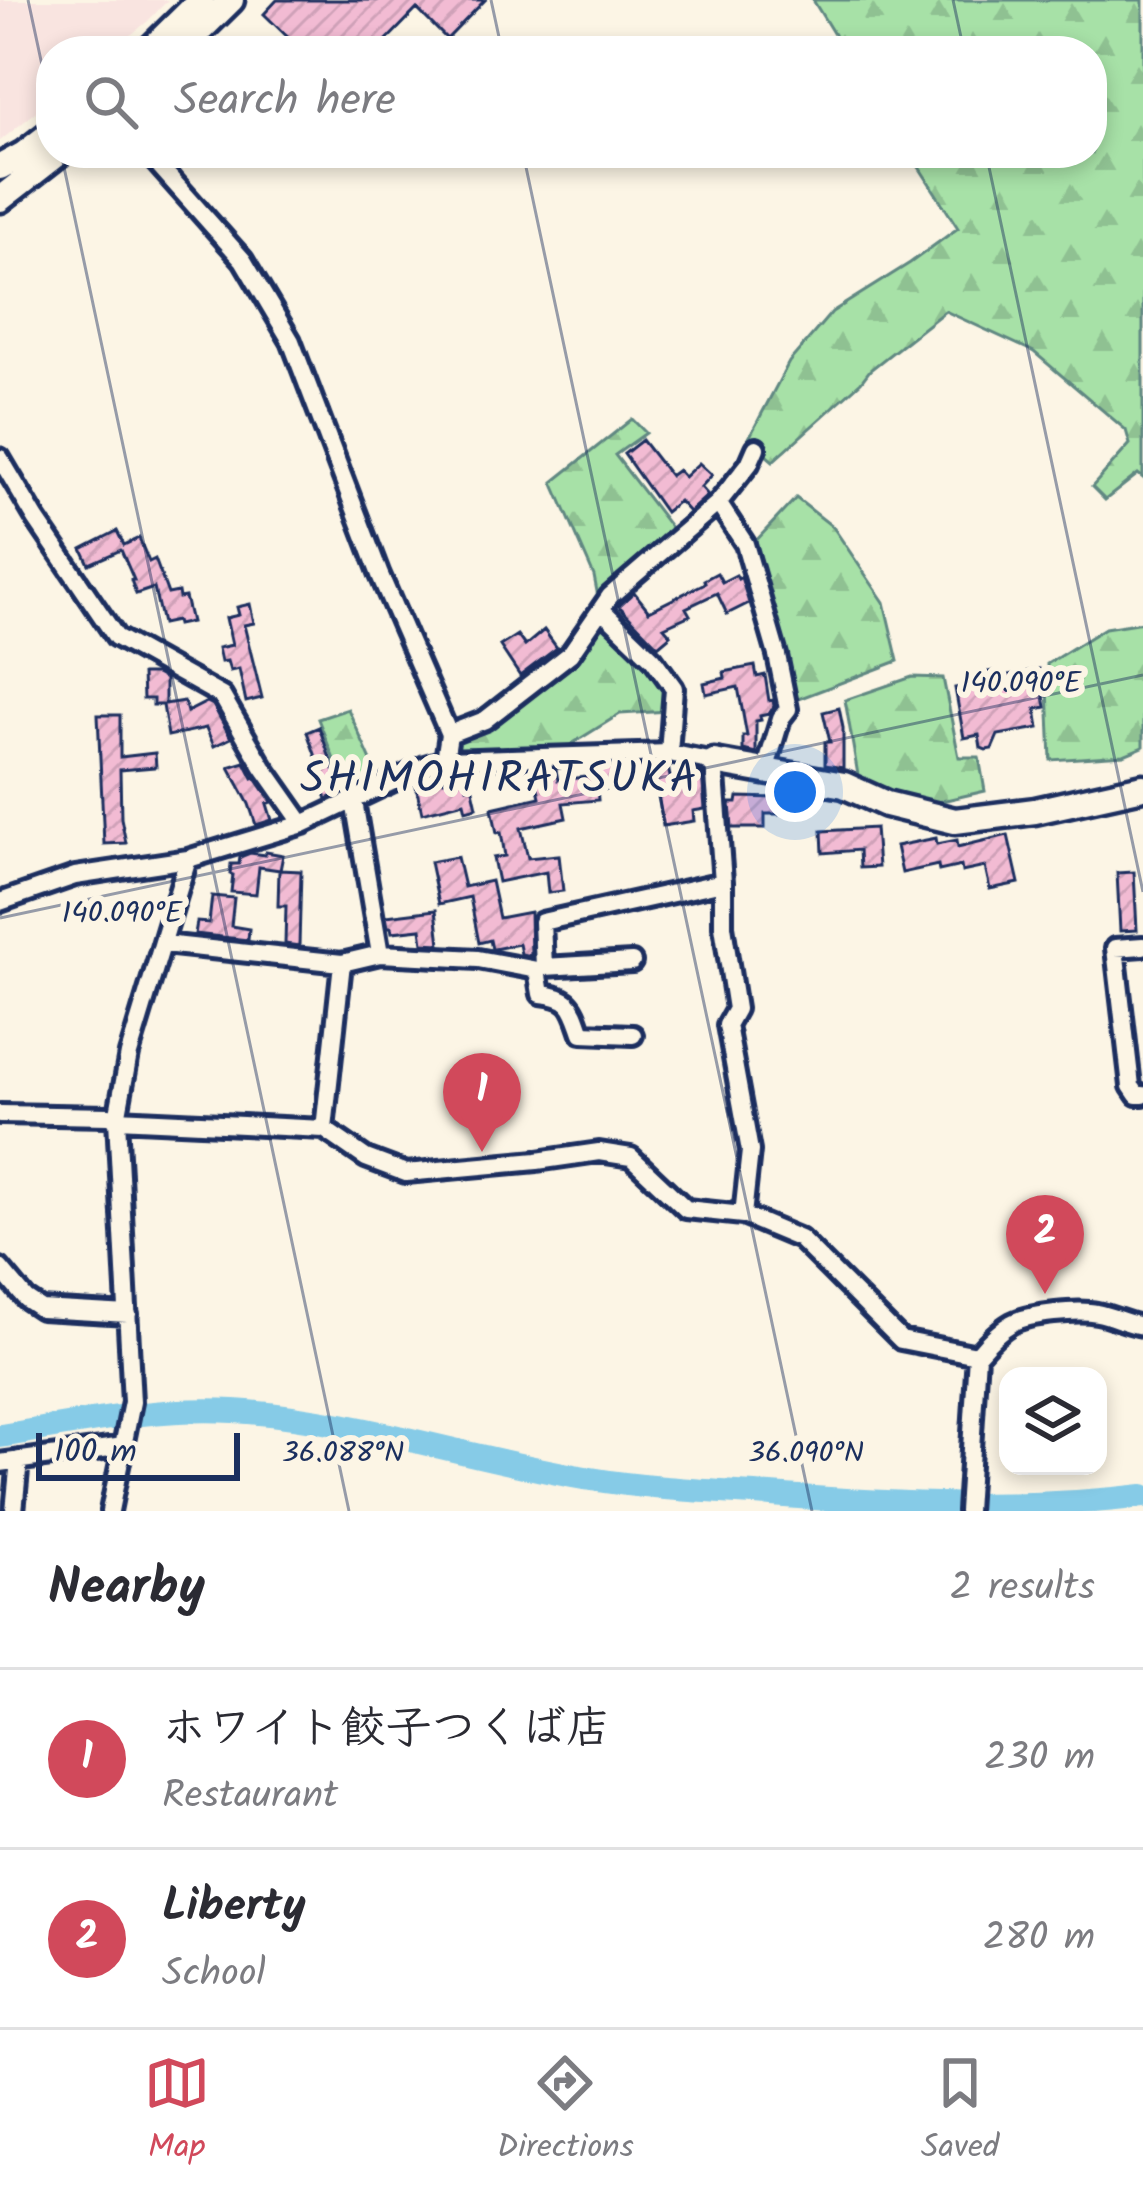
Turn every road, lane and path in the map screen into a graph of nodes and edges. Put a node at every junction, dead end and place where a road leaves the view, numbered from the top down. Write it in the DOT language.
graph roads {
  1 [pos="201,0"];
  2 [pos="231,0"];
  3 [pos="164,36"];
  4 [pos="194,36"];
  5 [pos="36,145"];
  6 [pos="0,167"];
  7 [pos="40,168"];
  8 [pos="161,168"];
  9 [pos="0,199"];
  10 [pos="756,448"];
  11 [pos="0,458"];
  12 [pos="718,503"];
  13 [pos="601,609"];
  14 [pos="449,734"];
  15 [pos="669,752"];
  16 [pos="445,760"];
  17 [pos="714,762"];
  18 [pos="765,771"];
  19 [pos="1143,787"];
  20 [pos="354,801"];
  21 [pos="303,824"];
  22 [pos="188,859"];
  23 [pos="723,882"];
  24 [pos="0,902"];
  25 [pos="164,944"];
  26 [pos="1143,946"];
  27 [pos="380,954"];
  28 [pos="632,962"];
  29 [pos="342,963"];
  30 [pos="541,968"];
  31 [pos="633,1035"];
  32 [pos="1143,1094"];
  33 [pos="0,1114"];
  34 [pos="117,1119"];
  35 [pos="324,1129"];
  36 [pos="743,1215"];
  37 [pos="0,1268"];
  38 [pos="128,1314"];
  39 [pos="1143,1326"];
  40 [pos="977,1355"];
  41 [pos="125,1439"];
  42 [pos="9,1462"];
  43 [pos="14,1511"];
  44 [pos="110,1511"];
  45 [pos="967,1511"];
  1 -- 3 [label="street"];
  2 -- 4 [label="street"];
  5 -- 6 [label="street"];
  7 -- 9 [label="street"];
  8 -- 14 [label="street"];
  10 -- 12 [label="street"];
  11 -- 21 [label="street"];
  12 -- 13 [label="street"];
  12 -- 18 [label="street"];
  13 -- 14 [label="street"];
  13 -- 15 [label="street"];
  14 -- 16 [label="street"];
  15 -- 16 [label="street"];
  15 -- 17 [label="street"];
  16 -- 20 [label="street"];
  17 -- 18 [label="street"];
  17 -- 23 [label="street"];
  18 -- 19 [label="street"];
  20 -- 21 [label="street"];
  20 -- 27 [label="street"];
  21 -- 22 [label="street"];
  22 -- 24 [label="street"];
  22 -- 25 [label="street"];
  23 -- 30 [label="street"];
  23 -- 36 [label="street"];
  25 -- 29 [label="street"];
  25 -- 34 [label="street"];
  26 -- 32 [label="street"];
  27 -- 29 [label="street"];
  27 -- 30 [label="street"];
  28 -- 30 [label="street"];
  29 -- 35 [label="street"];
  30 -- 31 [label="street"];
  33 -- 34 [label="street"];
  34 -- 35 [label="street"];
  34 -- 38 [label="street"];
  35 -- 36 [label="street"];
  36 -- 40 [label="street"];
  37 -- 38 [label="street"];
  38 -- 41 [label="street"];
  39 -- 40 [label="street"];
  40 -- 45 [label="street"];
  41 -- 42 [label="street"];
  41 -- 44 [label="street"];
  42 -- 43 [label="street"];
}
